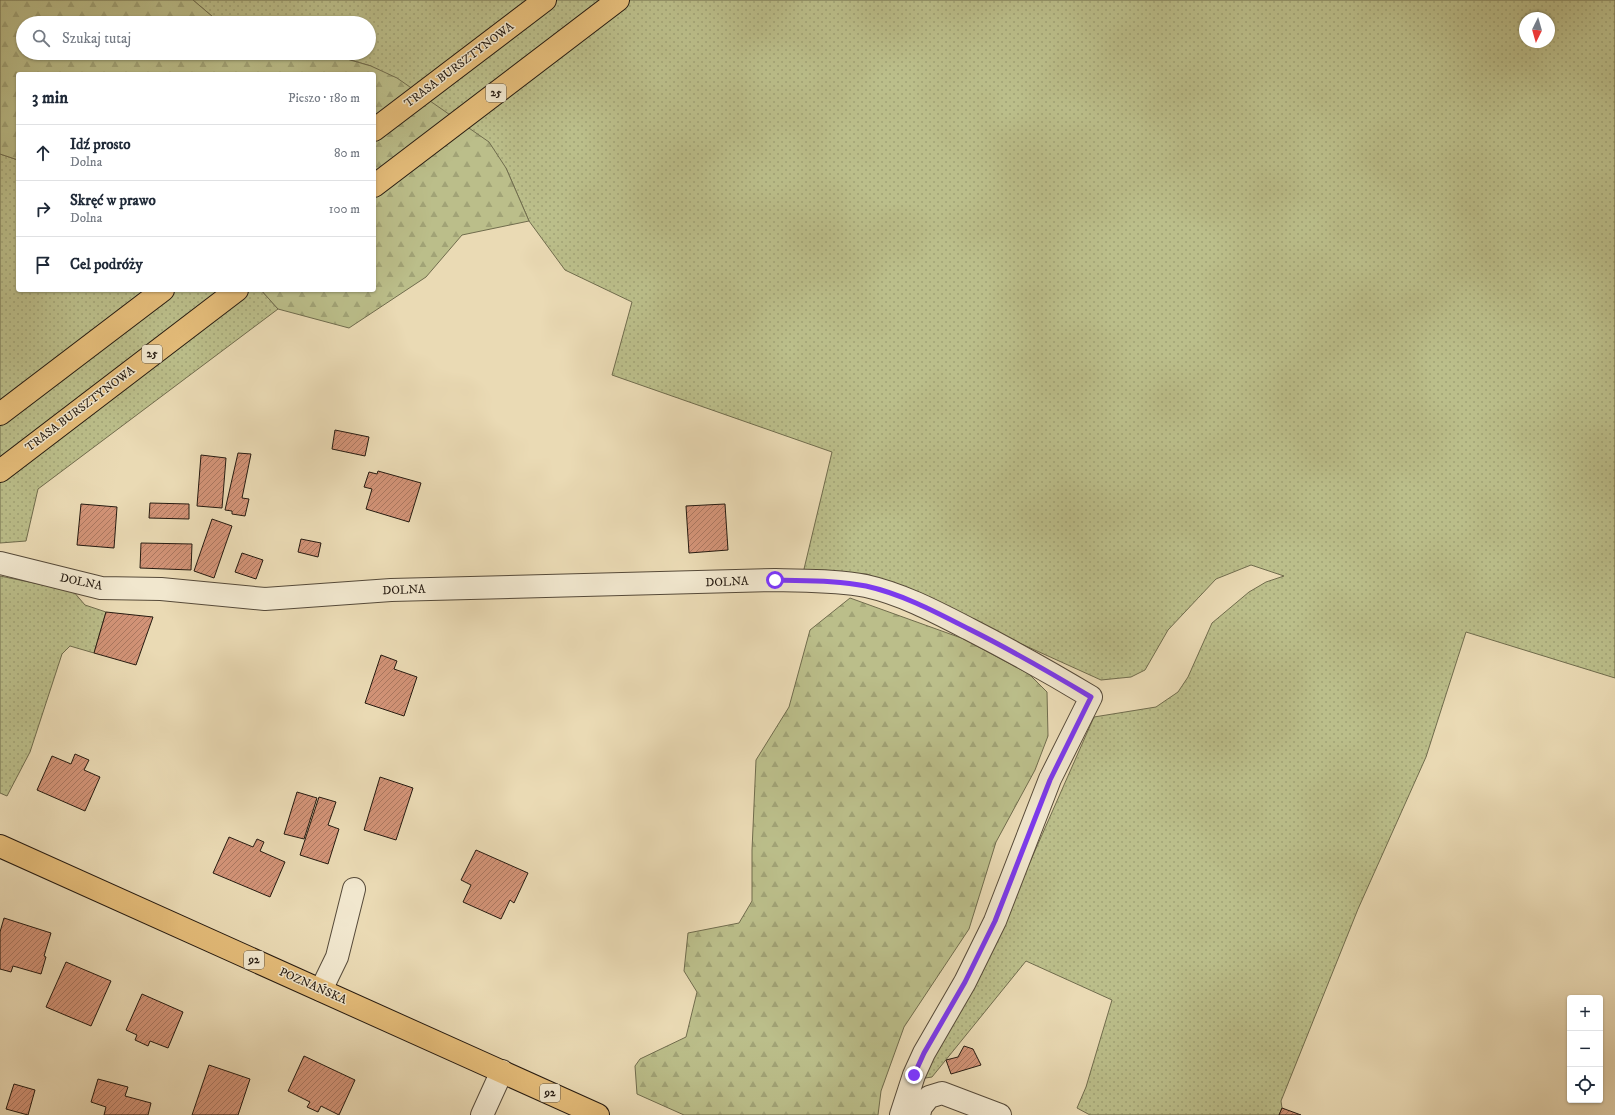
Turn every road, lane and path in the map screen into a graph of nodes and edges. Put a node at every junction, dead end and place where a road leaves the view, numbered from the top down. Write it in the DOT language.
graph roads {
  1 [pos="545,0"];
  2 [pos="618,0"];
  3 [pos="376,128"];
  4 [pos="376,184"];
  5 [pos="160,292"];
  6 [pos="234,292"];
  7 [pos="0,414"];
  8 [pos="0,471"];
  9 [pos="0,563"];
  10 [pos="2,846"];
  11 [pos="354,889"];
  12 [pos="321,990"];
  13 [pos="502,1071"];
  14 [pos="482,1115"];
  15 [pos="598,1115"];
  16 [pos="901,1115"];
  17 [pos="919,1115"];
  18 [pos="1000,1115"];
  1 -- 3 [label="main road, TRASA BURSZTYNOWA"];
  2 -- 4 [label="main road, 25"];
  5 -- 7 [label="main road"];
  6 -- 8 [label="main road, TRASA BURSZTYNOWA / 25"];
  9 -- 16 [label="street, DOLNA"];
  10 -- 12 [label="main road, POZNAŃSKA / 92"];
  11 -- 12 [label="street"];
  12 -- 13 [label="main road, POZNAŃSKA / 92"];
  13 -- 14 [label="street"];
  13 -- 15 [label="main road, POZNAŃSKA / 92"];
  17 -- 18 [label="street"];
}
